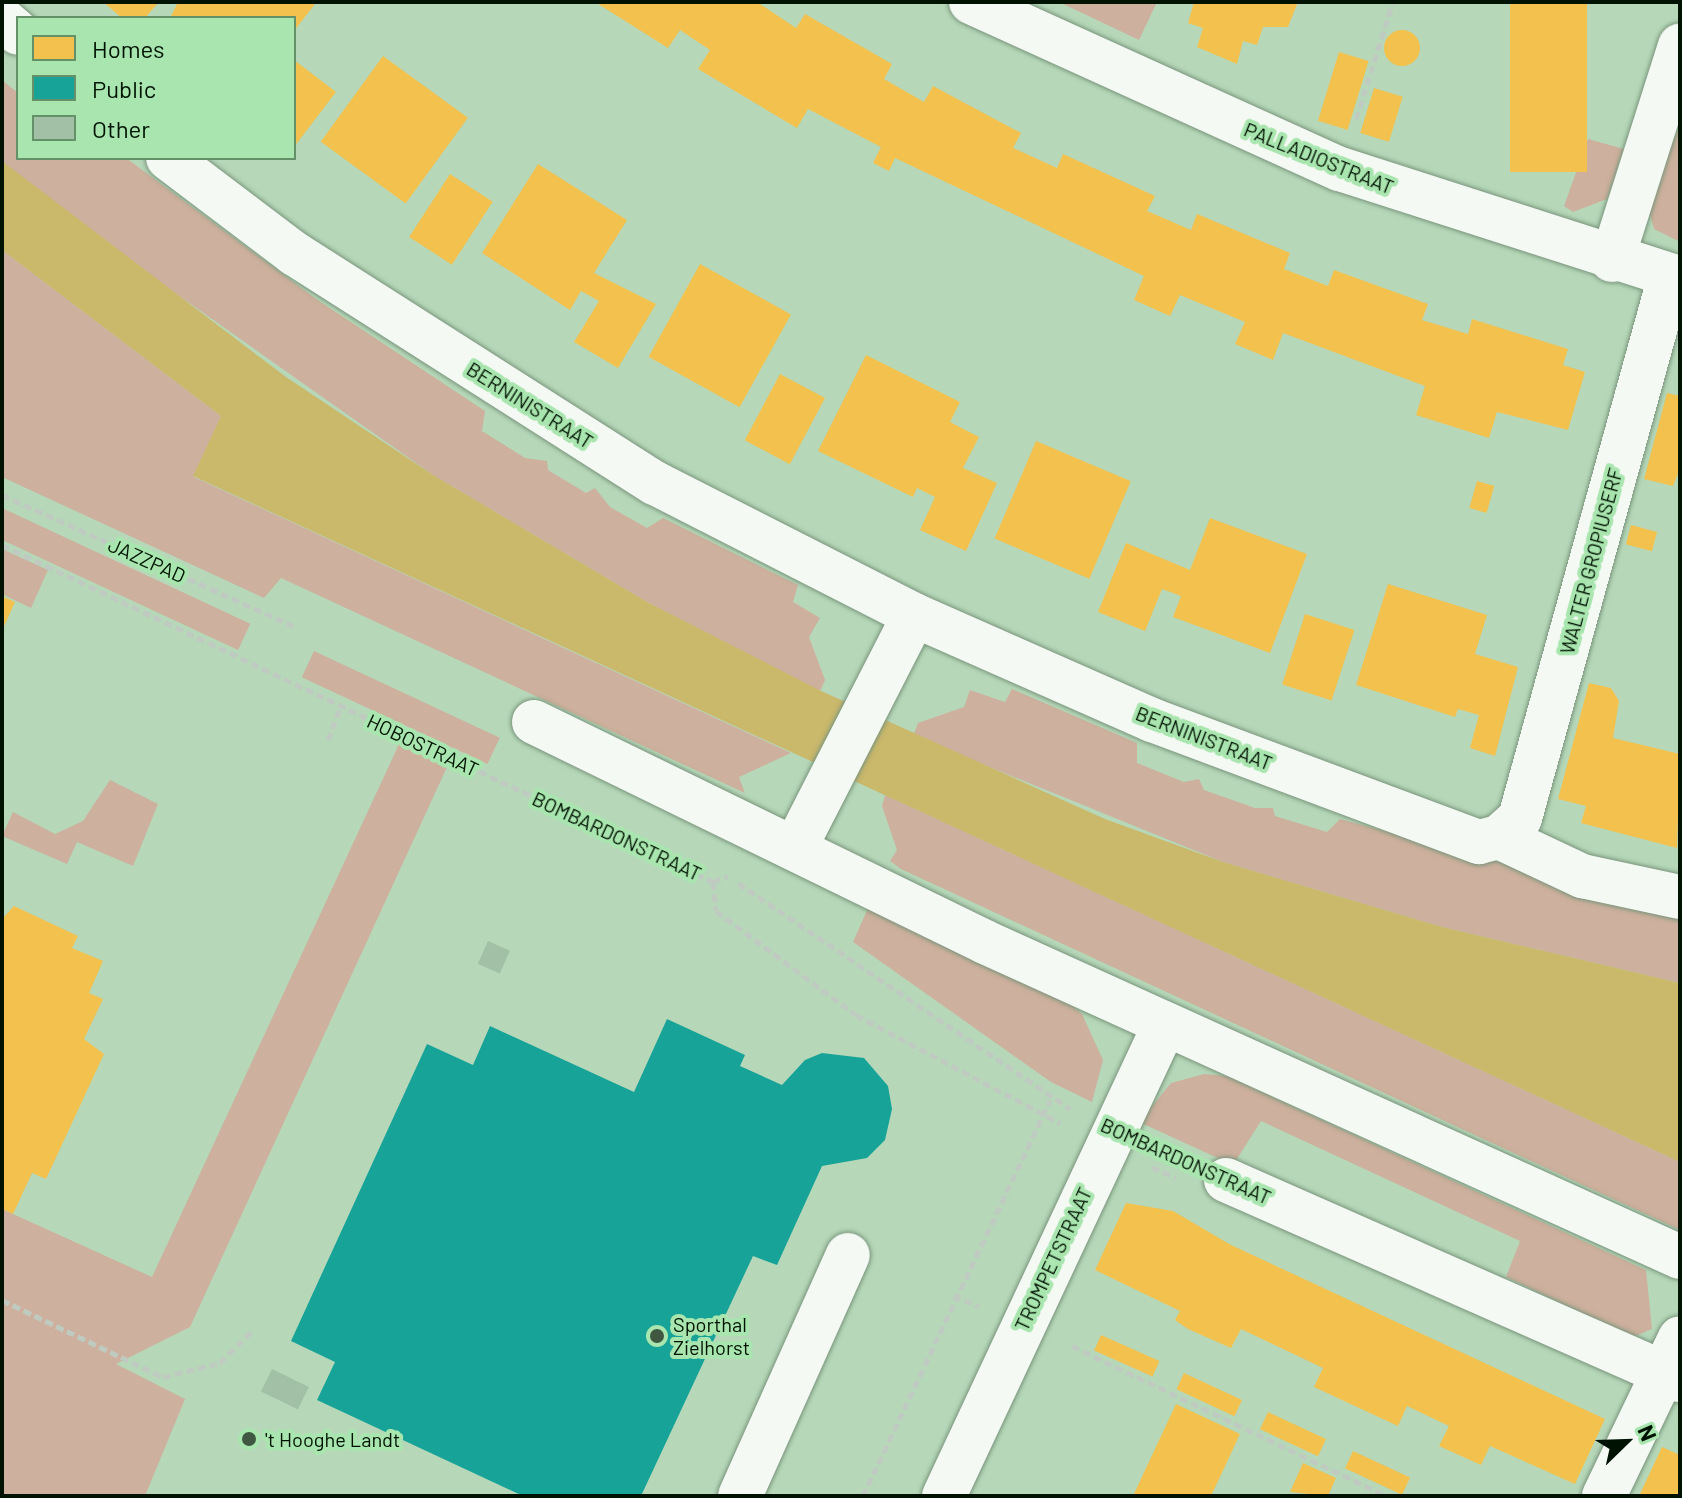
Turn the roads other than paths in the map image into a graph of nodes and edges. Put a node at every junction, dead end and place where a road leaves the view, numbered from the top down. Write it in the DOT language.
graph roads {
  1 [pos="980,4"];
  2 [pos="1680,45"];
  3 [pos="171,160"];
  4 [pos="1612,260"];
  5 [pos="1675,277"];
  6 [pos="914,615"];
  7 [pos="534,722"];
  8 [pos="1499,837"];
  9 [pos="796,846"];
  10 [pos="1680,897"];
  11 [pos="1165,1024"];
  12 [pos="1226,1180"];
  13 [pos="848,1255"];
  14 [pos="1680,1257"];
  15 [pos="1675,1364"];
  16 [pos="740,1496"];
  17 [pos="944,1496"];
  18 [pos="1604,1496"];
  1 -- 4 [label="street, PALLADIOSTRAAT"];
  2 -- 4 [label="street"];
  3 -- 6 [label="street, BERNINISTRAAT"];
  4 -- 5 [label="street, PALLADIOSTRAAT"];
  5 -- 8 [label="street, WALTER GROPIUSERF"];
  6 -- 8 [label="street, BERNINISTRAAT"];
  6 -- 9 [label="street"];
  7 -- 9 [label="street"];
  8 -- 10 [label="street"];
  9 -- 11 [label="street"];
  11 -- 14 [label="street"];
  11 -- 17 [label="street, TROMPETSTRAAT"];
  12 -- 15 [label="street, BOMBARDONSTRAAT"];
  13 -- 16 [label="street"];
  15 -- 18 [label="street"];
}
